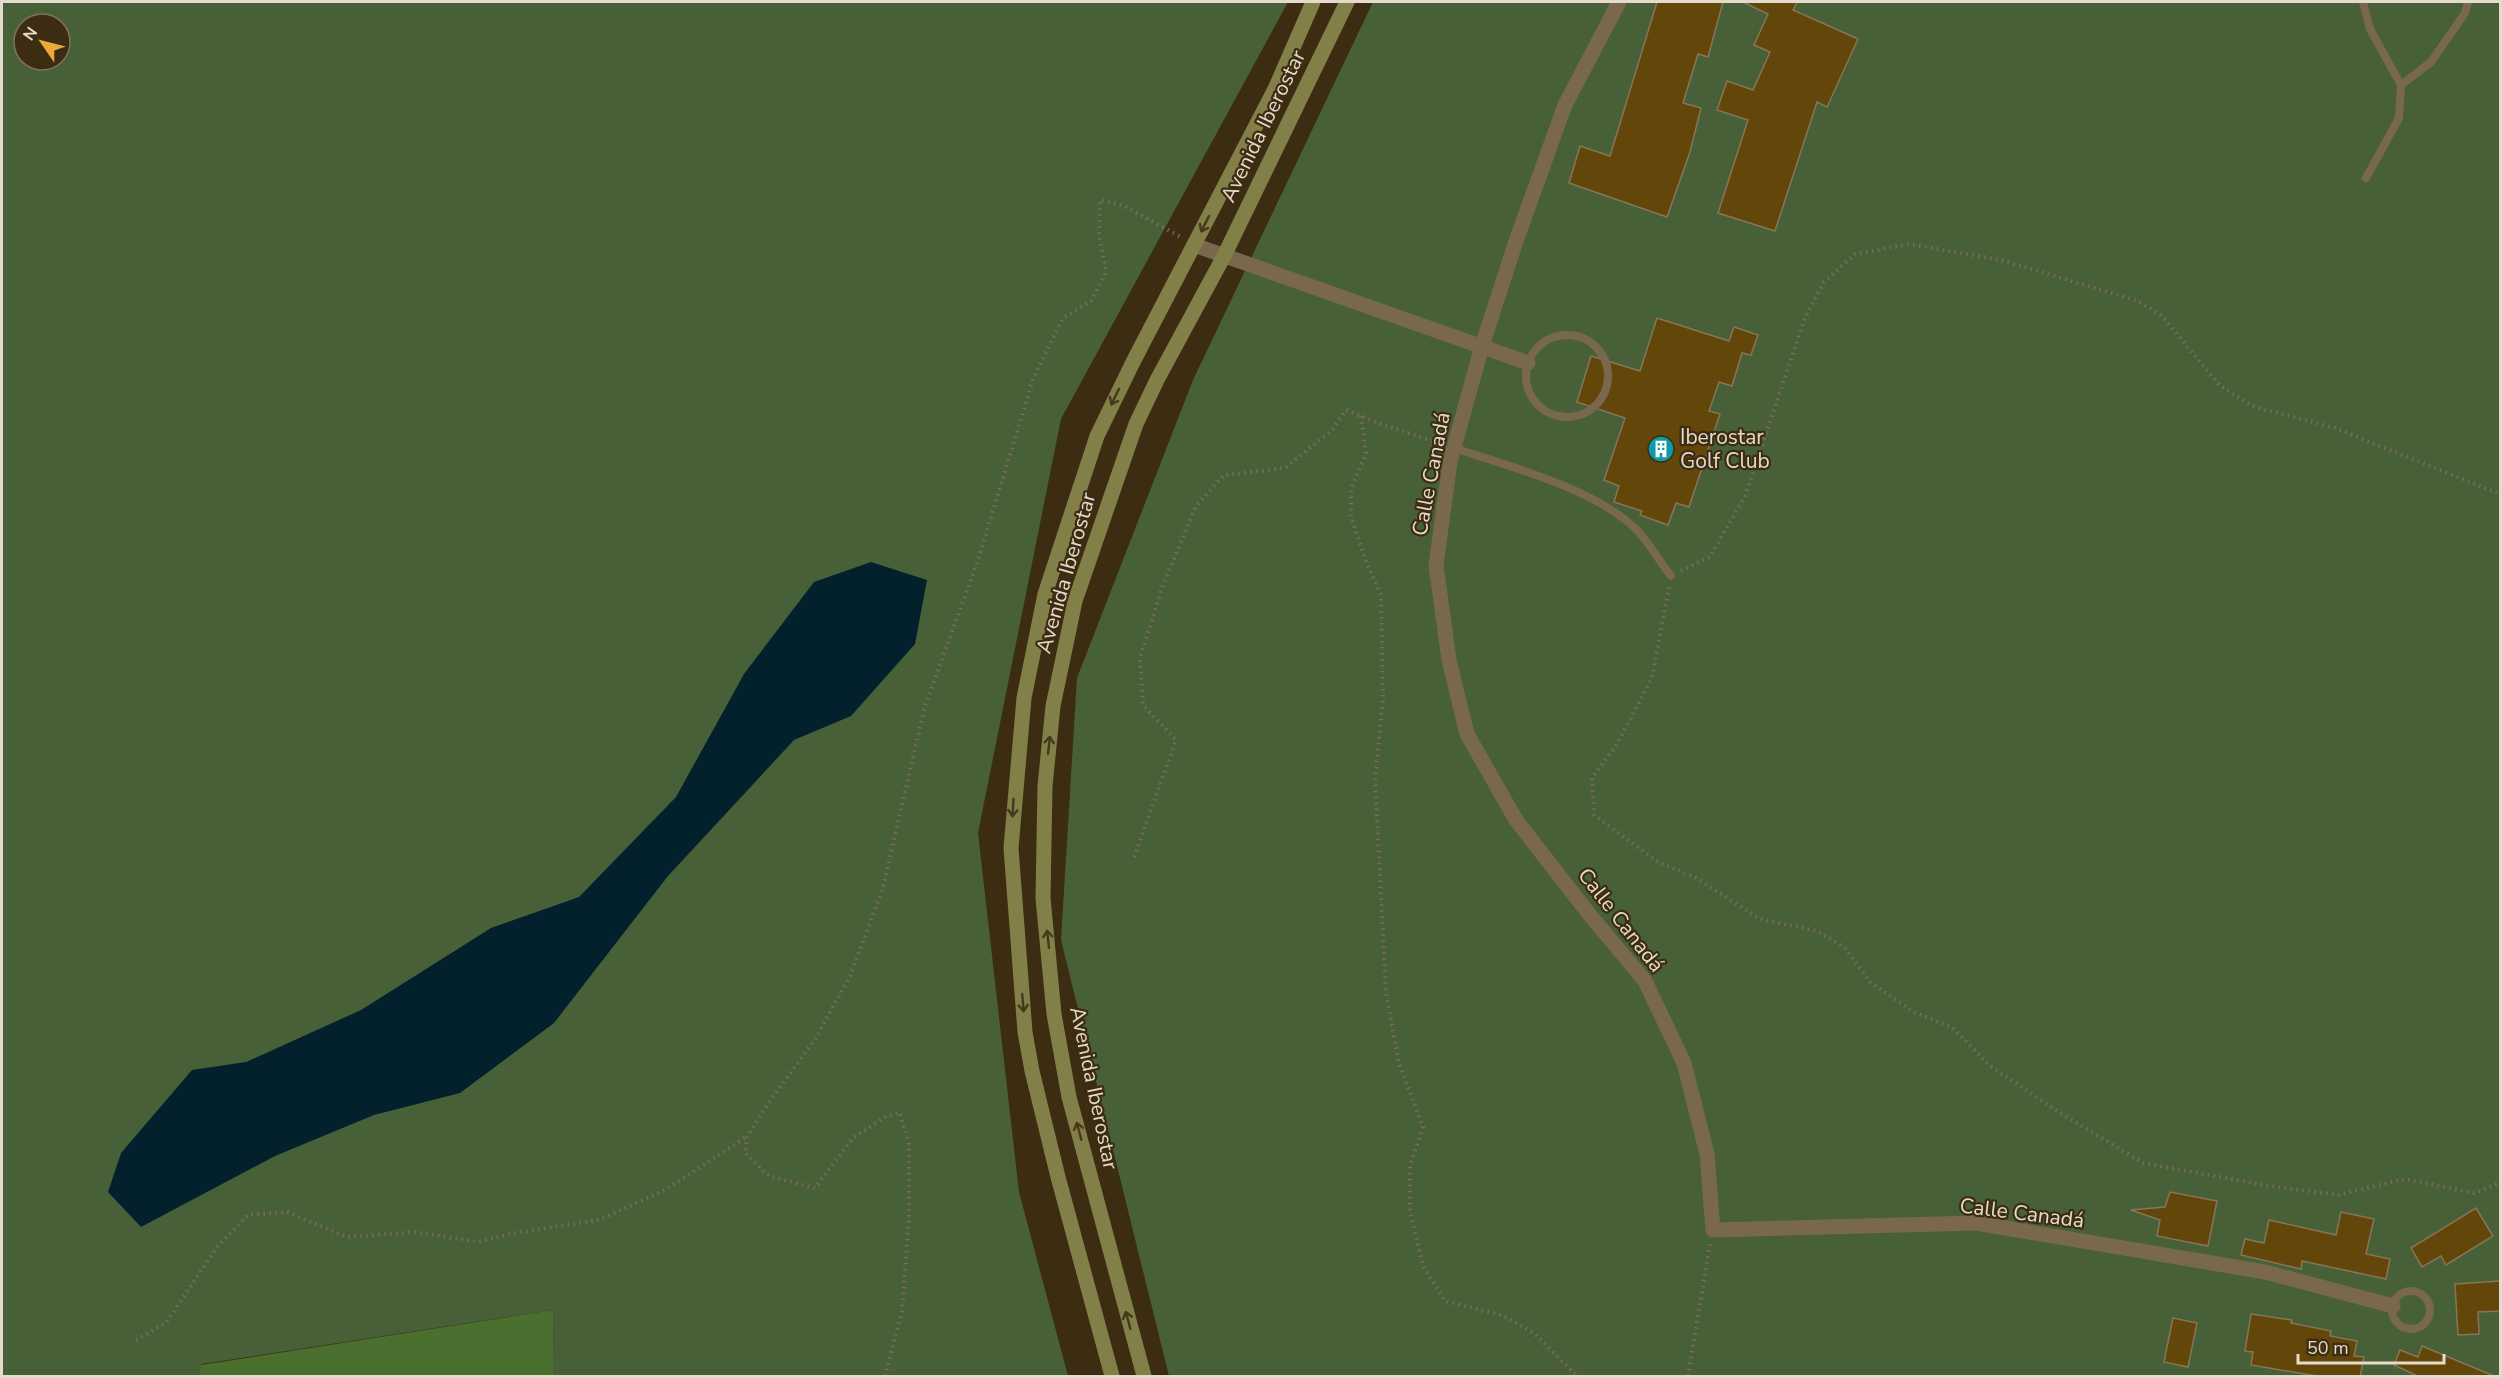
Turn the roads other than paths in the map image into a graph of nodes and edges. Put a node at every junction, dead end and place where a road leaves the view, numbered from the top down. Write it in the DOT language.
graph roads {
  1 [pos="1312,2"];
  2 [pos="1347,2"];
  3 [pos="1619,2"];
  4 [pos="2362,2"];
  5 [pos="2468,2"];
  6 [pos="2401,85"];
  7 [pos="2366,178"];
  8 [pos="1194,244"];
  9 [pos="1224,256"];
  10 [pos="1482,346"];
  11 [pos="1528,363"];
  12 [pos="1454,448"];
  13 [pos="1671,576"];
  14 [pos="2393,1306"];
  15 [pos="1112,1377"];
  16 [pos="1144,1377"];
  1 -- 8 [label="street, Avenida Iberostar, one-way"];
  2 -- 9 [label="street, Avenida Iberostar"];
  3 -- 10 [label="street, Calle Canadá"];
  4 -- 6 [label="lane"];
  5 -- 6 [label="lane"];
  6 -- 7 [label="lane"];
  8 -- 9 [label="street"];
  8 -- 15 [label="street, Avenida Iberostar, one-way"];
  9 -- 10 [label="street"];
  16 -- 9 [label="street, Avenida Iberostar, one-way"];
  10 -- 11 [label="street"];
  10 -- 12 [label="street, Calle Canadá"];
  11 -- 11 [label="lane"];
  12 -- 13 [label="lane"];
  12 -- 14 [label="street, Calle Canadá"];
  14 -- 14 [label="lane"];
}
